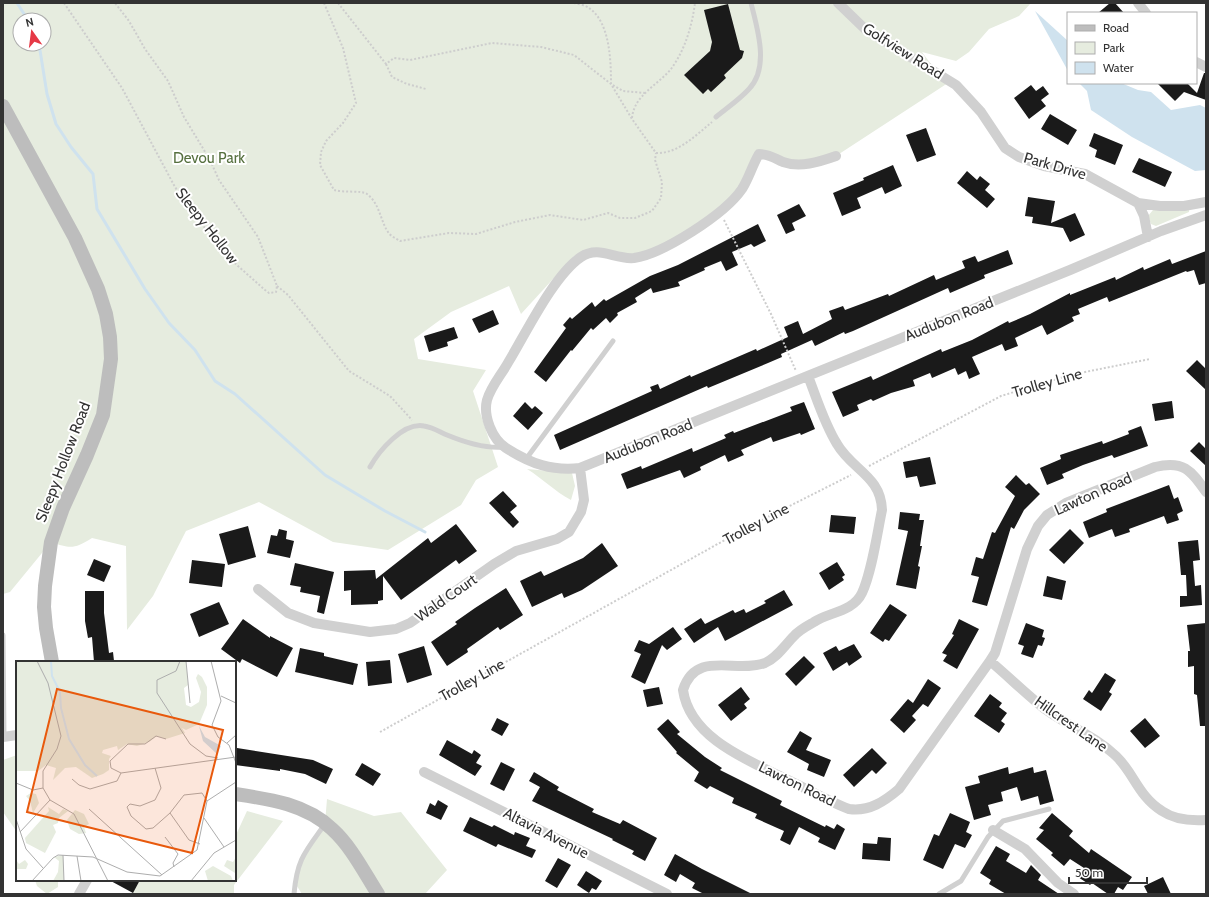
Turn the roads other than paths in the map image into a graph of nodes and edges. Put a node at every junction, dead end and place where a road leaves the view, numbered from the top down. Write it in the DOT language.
graph roads {
  1 [pos="751,3"];
  2 [pos="838,3"];
  3 [pos="1138,3"];
  4 [pos="1145,12"];
  5 [pos="1197,62"];
  6 [pos="1206,67"];
  7 [pos="951,81"];
  8 [pos="3,106"];
  9 [pos="716,117"];
  10 [pos="836,156"];
  11 [pos="1206,202"];
  12 [pos="1138,203"];
  13 [pos="1206,214"];
  14 [pos="1148,237"];
  15 [pos="613,341"];
  16 [pos="804,378"];
  17 [pos="505,447"];
  18 [pos="526,459"];
  19 [pos="370,467"];
  20 [pos="580,468"];
  21 [pos="1206,492"];
  22 [pos="258,589"];
  23 [pos="3,635"];
  24 [pos="52,661"];
  25 [pos="990,661"];
  26 [pos="16,734"];
  27 [pos="4,737"];
  28 [pos="424,772"];
  29 [pos="236,794"];
  30 [pos="1049,810"];
  31 [pos="1206,820"];
  32 [pos="325,823"];
  33 [pos="993,830"];
  34 [pos="86,881"];
  35 [pos="79,894"];
  36 [pos="294,894"];
  37 [pos="378,894"];
  38 [pos="667,894"];
  39 [pos="939,894"];
  40 [pos="1074,894"];
  1 -- 9 [label="lane"];
  2 -- 7 [label="street, Golfview Road"];
  3 -- 4 [label="street"];
  5 -- 6 [label="street"];
  7 -- 12 [label="street, Park Drive"];
  8 -- 24 [label="main road, Sleepy Hollow Road"];
  10 -- 17 [label="street, Audubon Road"];
  11 -- 12 [label="street, Park Drive"];
  12 -- 14 [label="street"];
  13 -- 14 [label="street, Audubon Road"];
  14 -- 16 [label="street, Audubon Road"];
  15 -- 18 [label="lane"];
  16 -- 20 [label="street, Audubon Road"];
  16 -- 25 [label="street, Lawton Road"];
  17 -- 18 [label="street, Audubon Road"];
  17 -- 19 [label="lane"];
  18 -- 20 [label="street, Audubon Road"];
  20 -- 22 [label="street, Wald Court"];
  21 -- 25 [label="street, Lawton Road"];
  23 -- 27 [label="lane"];
  25 -- 31 [label="street, Hillcrest Lane"];
  26 -- 27 [label="street"];
  28 -- 38 [label="street, Altavia Avenue"];
  29 -- 32 [label="main road"];
  30 -- 33 [label="lane"];
  32 -- 36 [label="lane"];
  32 -- 37 [label="main road"];
  33 -- 39 [label="lane"];
  33 -- 40 [label="street"];
  34 -- 35 [label="street"];
}
